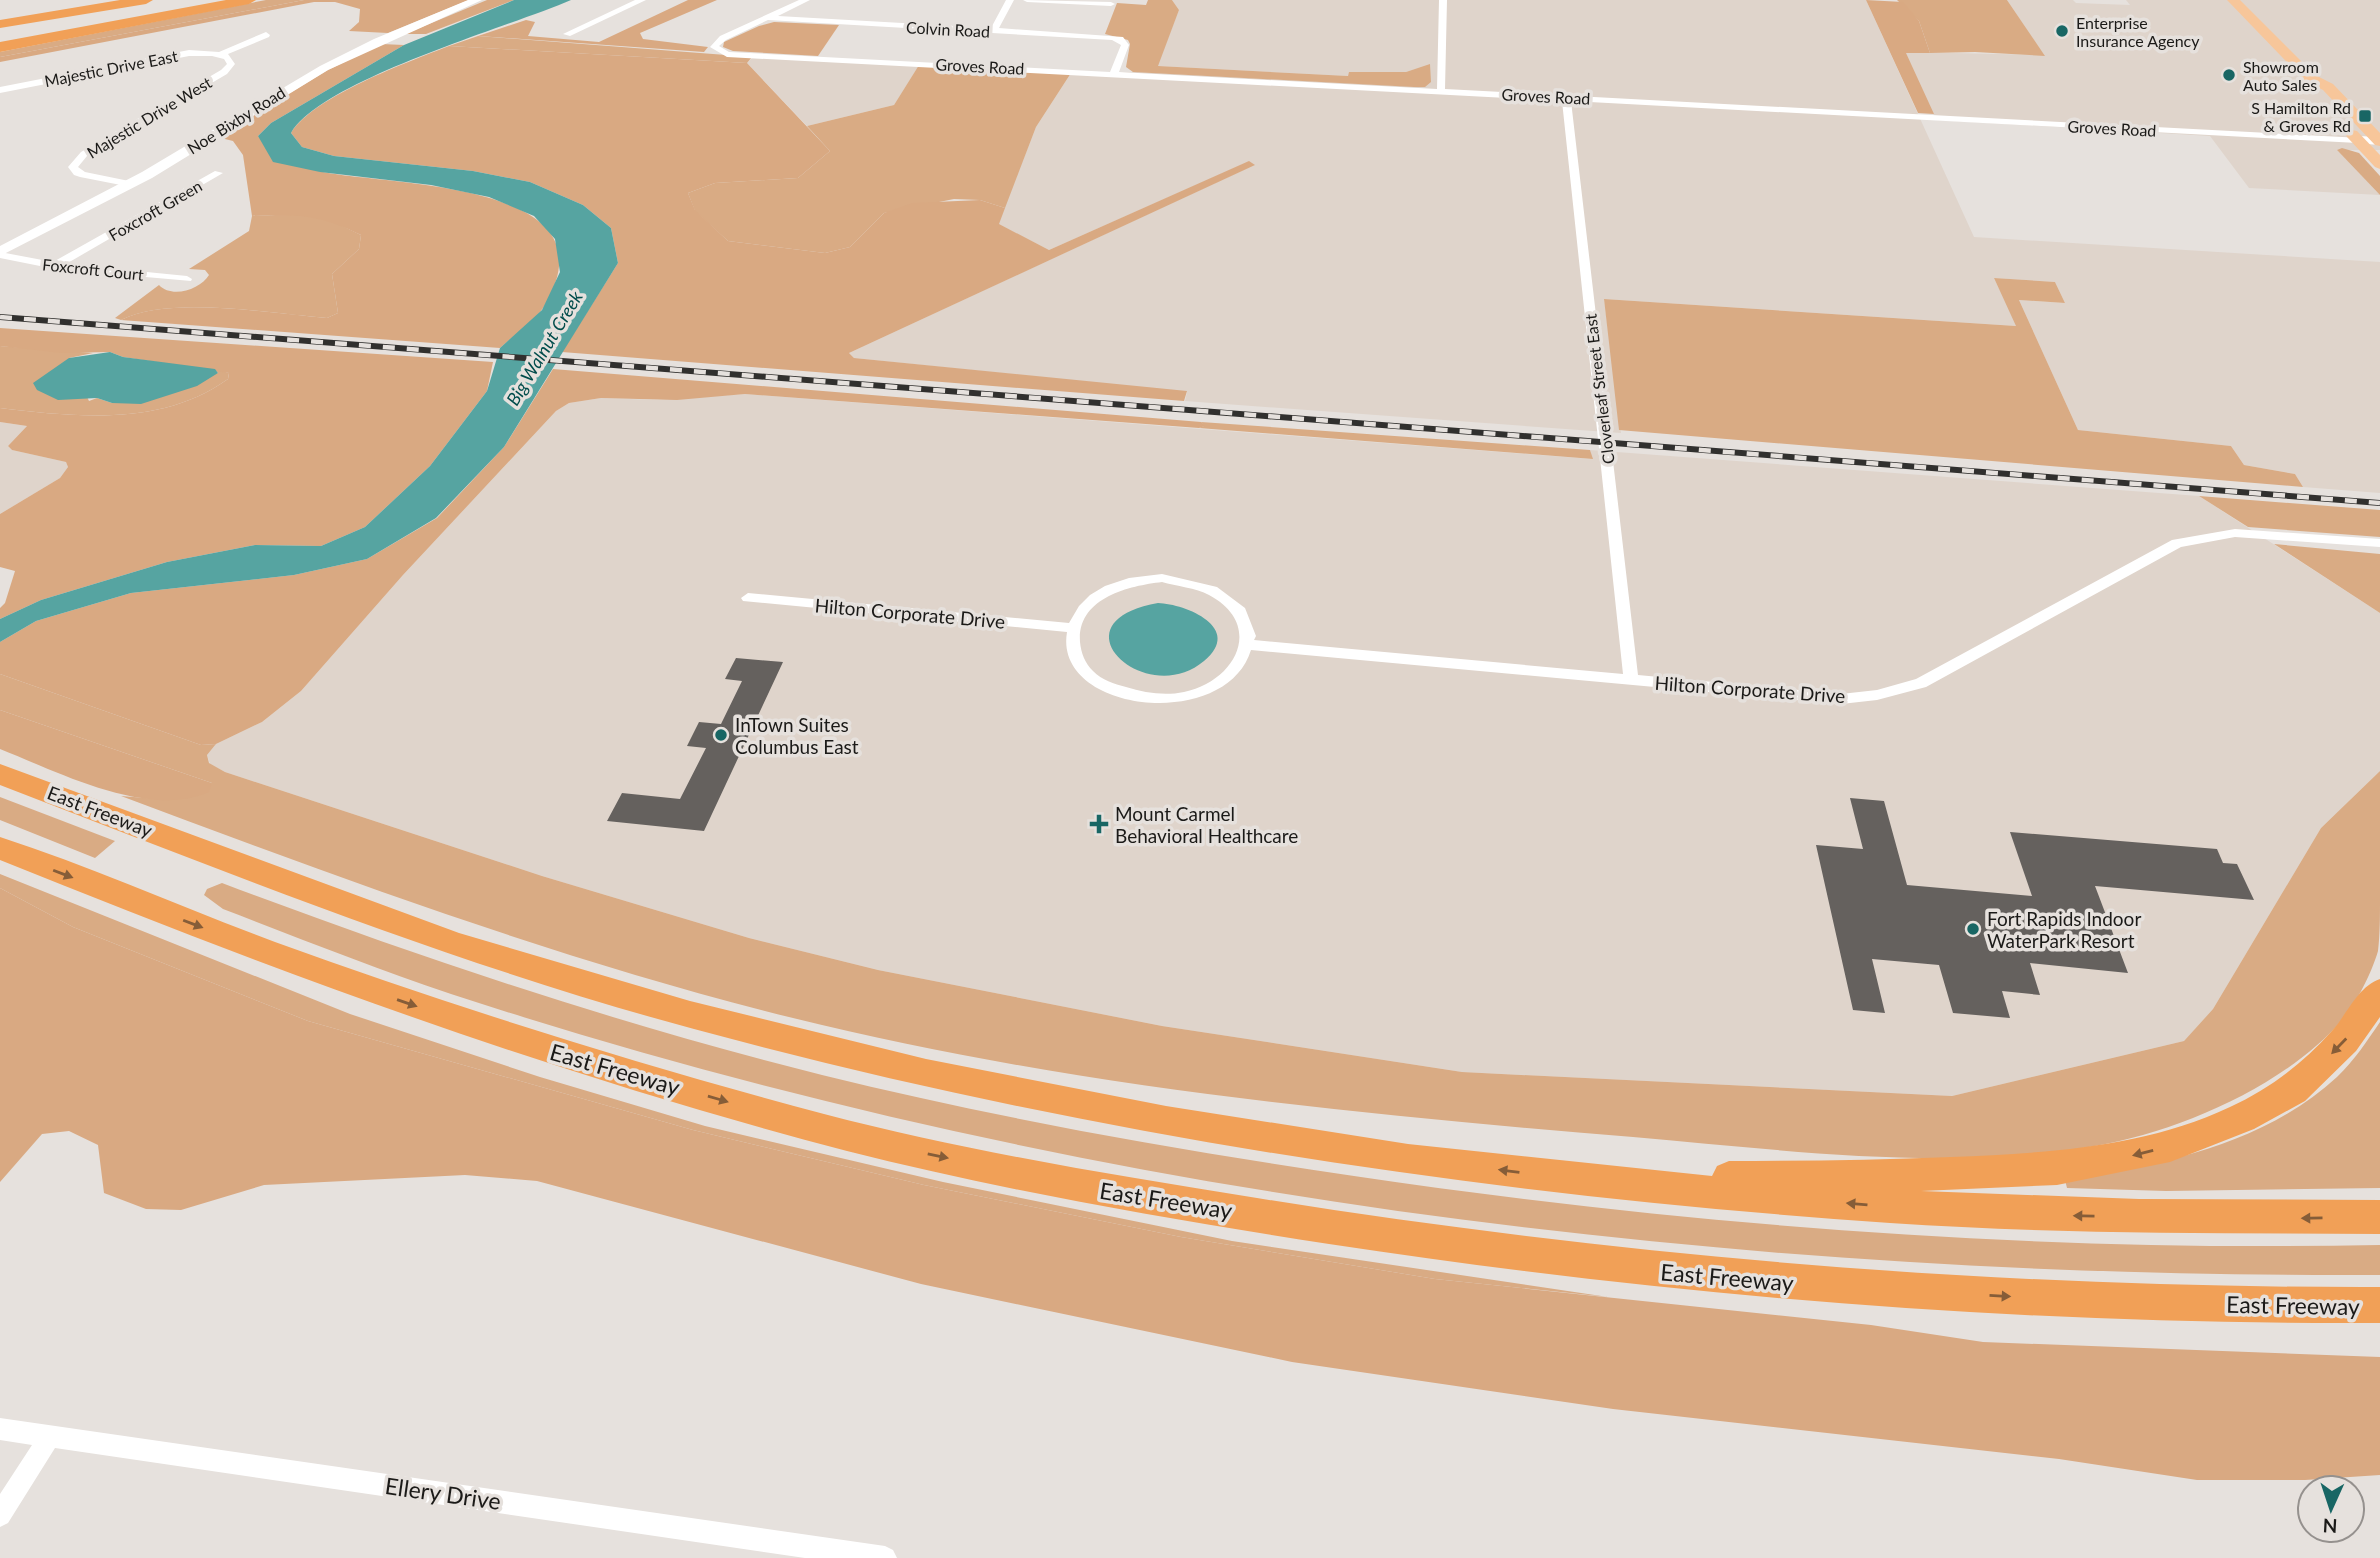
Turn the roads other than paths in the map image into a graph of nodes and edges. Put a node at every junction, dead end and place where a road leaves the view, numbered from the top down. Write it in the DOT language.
graph roads {
  1 [pos="146,0"];
  2 [pos="160,0"];
  3 [pos="223,0"];
  4 [pos="249,0"];
  5 [pos="477,0"];
  6 [pos="642,0"];
  7 [pos="806,0"];
  8 [pos="1010,0"];
  9 [pos="1027,0"];
  10 [pos="1443,0"];
  11 [pos="2233,0"];
  12 [pos="1111,4"];
  13 [pos="768,18"];
  14 [pos="0,24"];
  15 [pos="0,30"];
  16 [pos="993,31"];
  17 [pos="567,34"];
  18 [pos="266,35"];
  19 [pos="0,41"];
  20 [pos="0,47"];
  21 [pos="222,54"];
  22 [pos="1114,73"];
  23 [pos="2310,79"];
  24 [pos="0,90"];
  25 [pos="1441,90"];
  26 [pos="1566,98"];
  27 [pos="2358,139"];
  28 [pos="2380,141"];
  29 [pos="2380,164"];
  30 [pos="218,173"];
  31 [pos="131,184"];
  32 [pos="0,253"];
  33 [pos="55,266"];
  34 [pos="187,279"];
  35 [pos="2380,543"];
  36 [pos="747,598"];
  37 [pos="1072,628"];
  38 [pos="1250,645"];
  39 [pos="1631,680"];
  40 [pos="0,774"];
  41 [pos="0,848"];
  42 [pos="2380,992"];
  43 [pos="1551,1176"];
  44 [pos="2380,1217"];
  45 [pos="2380,1305"];
  46 [pos="2337,1306"];
  47 [pos="2380,1317"];
  48 [pos="0,1429"];
  49 [pos="50,1436"];
  50 [pos="0,1516"];
  51 [pos="885,1558"];
  1 -- 14 [label="highway"];
  2 -- 15 [label="highway"];
  3 -- 19 [label="highway"];
  4 -- 20 [label="highway"];
  5 -- 31 [label="street, Noe Bixby Road"];
  6 -- 17 [label="street"];
  7 -- 13 [label="street"];
  8 -- 16 [label="street"];
  9 -- 12 [label="street"];
  10 -- 25 [label="street"];
  11 -- 23 [label="main road"];
  13 -- 16 [label="street, Colvin Road"];
  13 -- 22 [label="street, Groves Road"];
  16 -- 22 [label="street, Colvin Road"];
  18 -- 21 [label="street"];
  21 -- 24 [label="street, Majestic Drive East"];
  21 -- 31 [label="street, Majestic Drive West"];
  22 -- 25 [label="street, Groves Road"];
  23 -- 27 [label="main road"];
  23 -- 28 [label="main road"];
  25 -- 26 [label="street, Groves Road"];
  26 -- 27 [label="street, Groves Road"];
  26 -- 39 [label="street, Cloverleaf Street East"];
  27 -- 28 [label="street, Groves Road"];
  27 -- 29 [label="main road"];
  30 -- 33 [label="street, Foxcroft Green"];
  31 -- 32 [label="street, Noe Bixby Road"];
  32 -- 33 [label="street, Foxcroft Court"];
  33 -- 34 [label="street, Foxcroft Court"];
  35 -- 39 [label="street, Hilton Corporate Drive"];
  36 -- 37 [label="street, Hilton Corporate Drive"];
  37 -- 38 [label="street"];
  37 -- 38 [label="street"];
  38 -- 39 [label="street, Hilton Corporate Drive"];
  43 -- 40 [label="highway, East Freeway, one-way"];
  41 -- 46 [label="highway, East Freeway, one-way"];
  42 -- 43 [label="highway, one-way"];
  44 -- 43 [label="highway, East Freeway, one-way"];
  45 -- 46 [label="highway, East Freeway"];
  46 -- 47 [label="highway"];
  48 -- 49 [label="street, Ellery Drive"];
  49 -- 50 [label="street"];
  49 -- 51 [label="street, Ellery Drive"];
}
